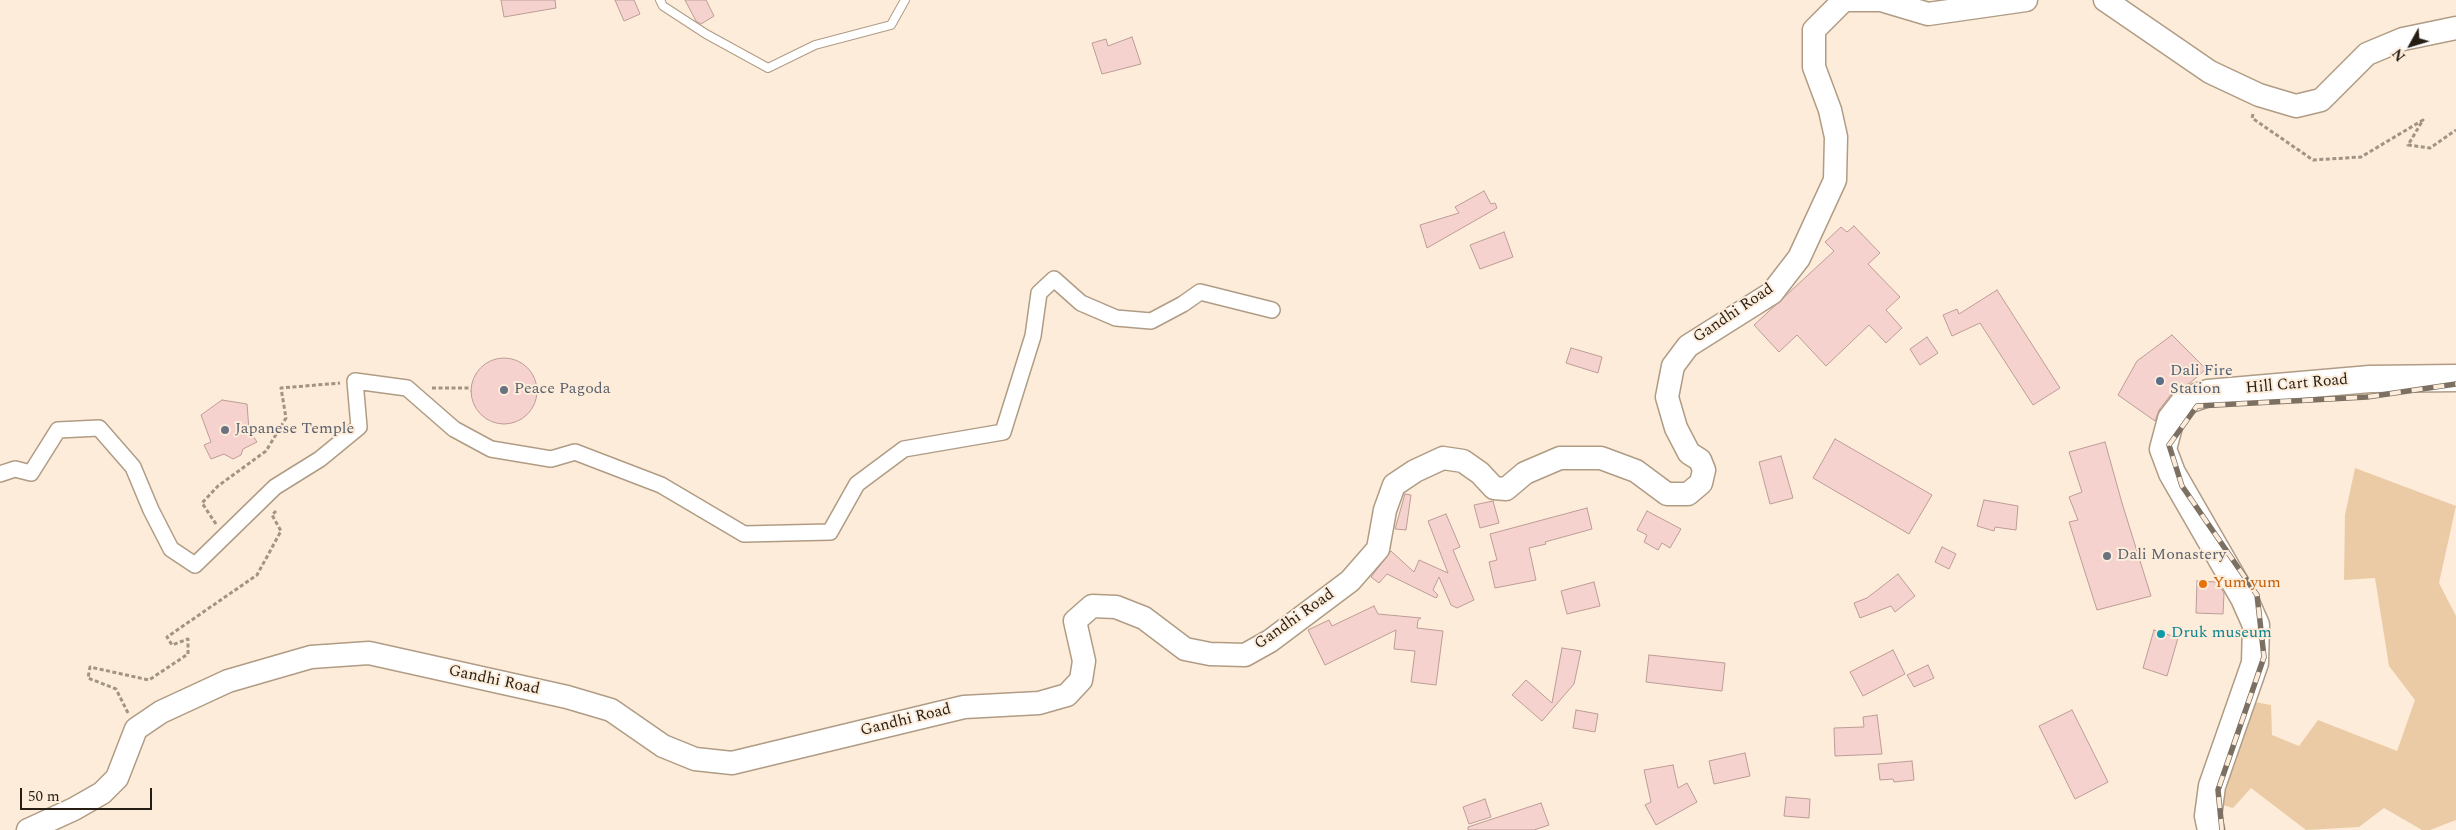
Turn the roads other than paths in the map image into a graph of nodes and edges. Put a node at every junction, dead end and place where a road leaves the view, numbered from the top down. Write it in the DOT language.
graph roads {
  1 [pos="660,0"];
  2 [pos="905,0"];
  3 [pos="1844,0"];
  4 [pos="2026,0"];
  5 [pos="2105,0"];
  6 [pos="2456,28"];
  7 [pos="1272,310"];
  8 [pos="2456,378"];
  9 [pos="0,474"];
  10 [pos="28,830"];
  11 [pos="2211,830"];
  1 -- 2 [label="lane"];
  3 -- 4 [label="main road"];
  3 -- 10 [label="main road, Gandhi Road"];
  5 -- 6 [label="main road"];
  7 -- 9 [label="street"];
  8 -- 11 [label="highway, Hill Cart Road"];
}
